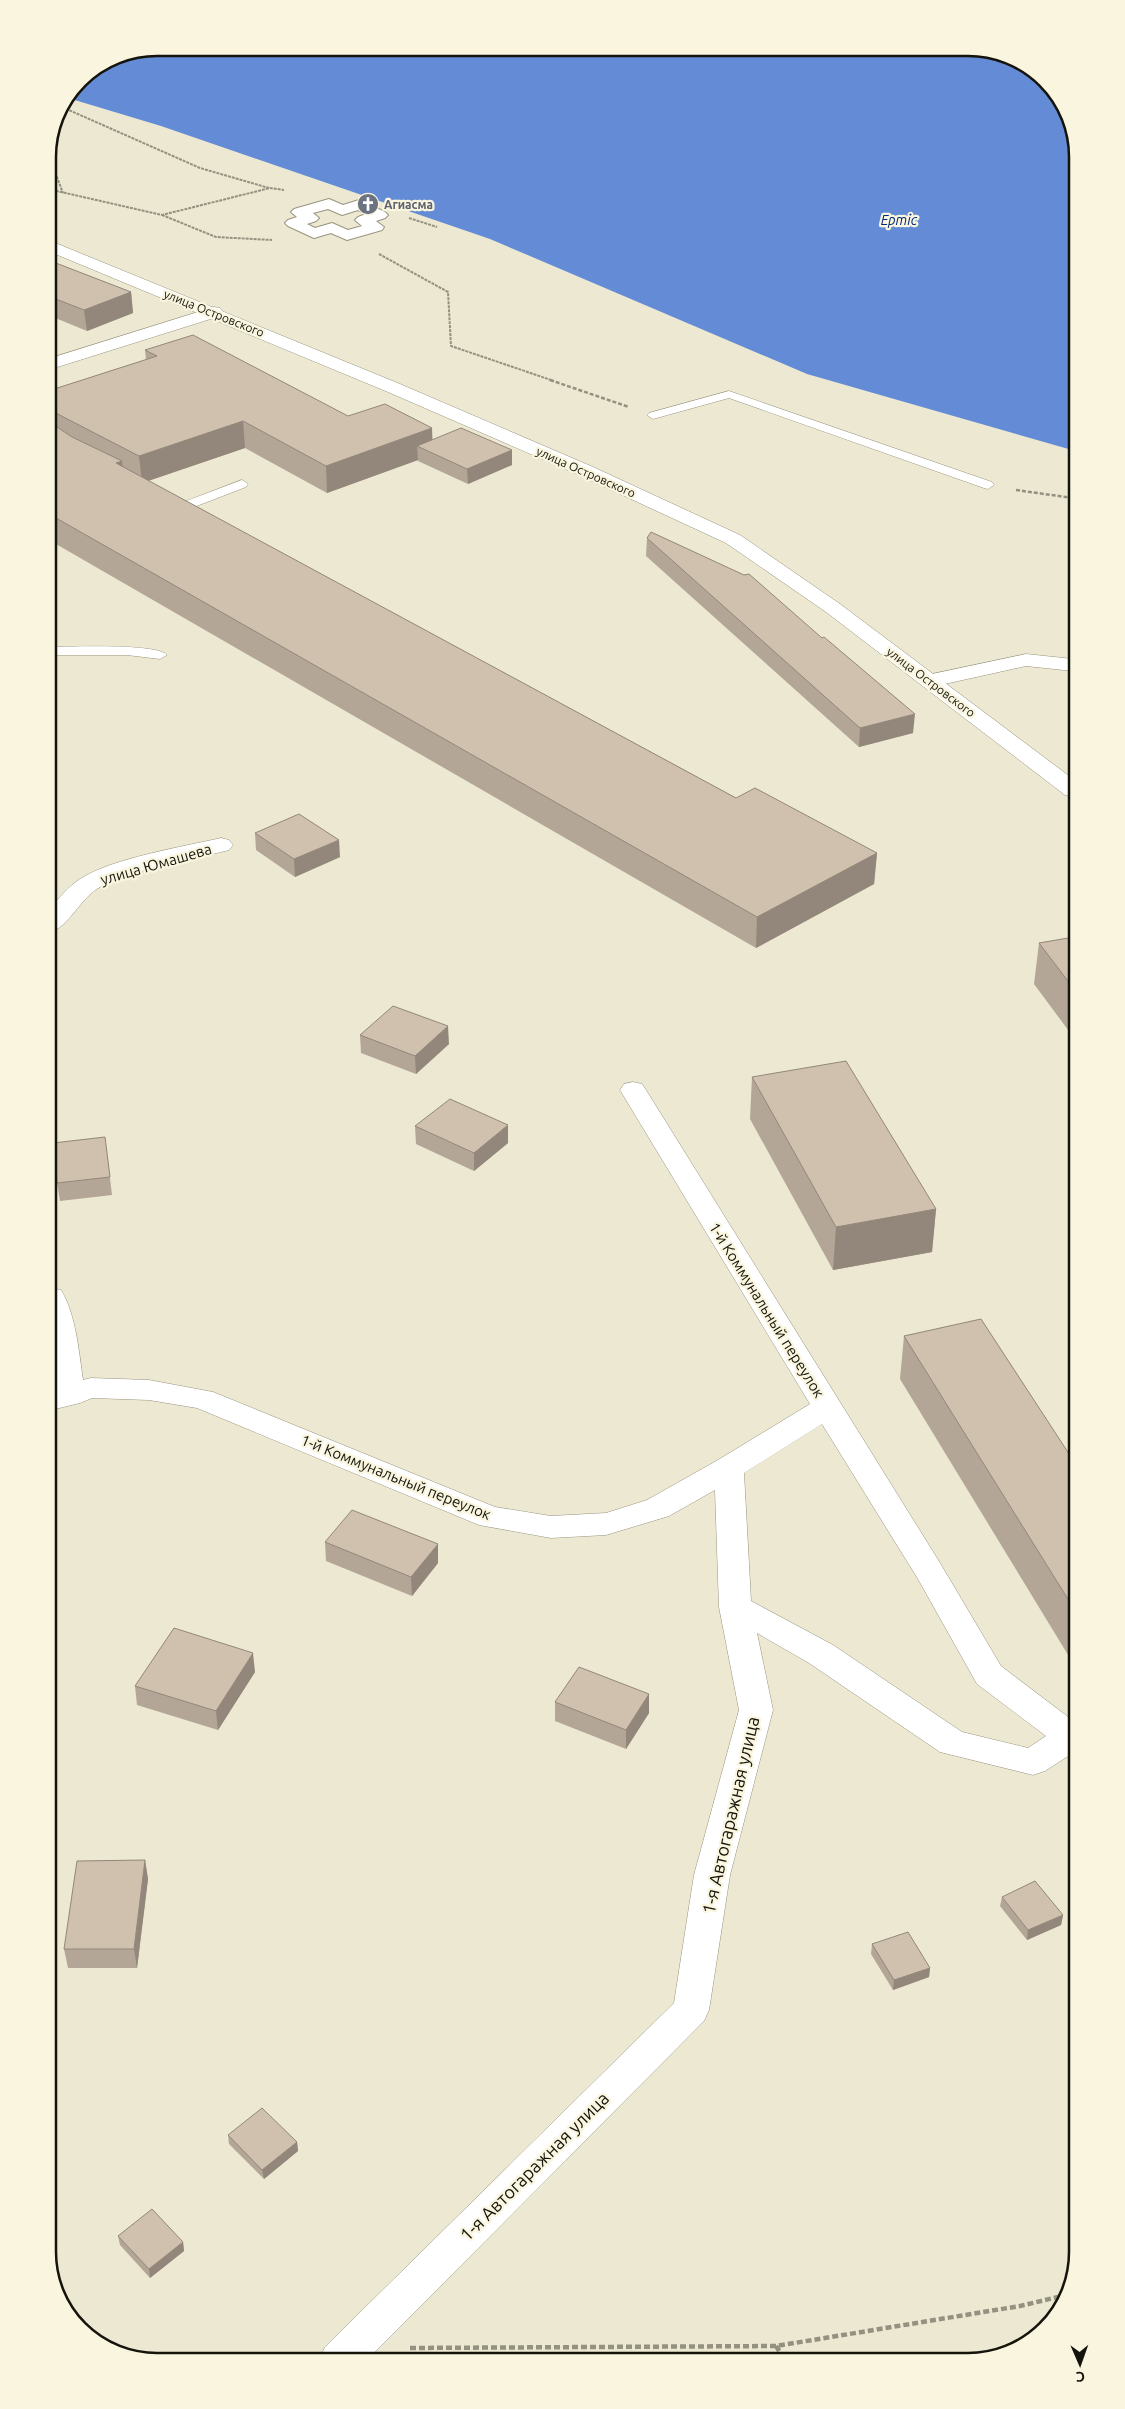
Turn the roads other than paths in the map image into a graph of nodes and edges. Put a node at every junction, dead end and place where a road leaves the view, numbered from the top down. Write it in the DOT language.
graph roads {
  1 [pos="311,218"];
  2 [pos="56,248"];
  3 [pos="214,312"];
  4 [pos="56,362"];
  5 [pos="653,415"];
  6 [pos="242,484"];
  7 [pos="988,485"];
  8 [pos="159,500"];
  9 [pos="56,651"];
  10 [pos="160,655"];
  11 [pos="1069,665"];
  12 [pos="931,682"];
  13 [pos="1069,787"];
  14 [pos="221,845"];
  15 [pos="56,916"];
  16 [pos="633,1090"];
  17 [pos="56,1316"];
  18 [pos="61,1398"];
  19 [pos="827,1407"];
  20 [pos="729,1468"];
  21 [pos="735,1607"];
  22 [pos="1069,1734"];
  23 [pos="1069,1740"];
  24 [pos="345,2353"];
  1 -- 1 [label="street"];
  2 -- 3 [label="street, улица Островского"];
  3 -- 4 [label="street"];
  3 -- 12 [label="street, улица Островского"];
  5 -- 7 [label="lane"];
  6 -- 8 [label="lane"];
  9 -- 10 [label="lane"];
  11 -- 12 [label="street"];
  12 -- 13 [label="street, улица Островского"];
  14 -- 15 [label="street, улица Юмашева"];
  16 -- 19 [label="street, 1-й Коммунальный переулок"];
  17 -- 18 [label="street"];
  18 -- 20 [label="street, 1-й Коммунальный переулок"];
  19 -- 20 [label="street, 1-й Коммунальный переулок"];
  19 -- 22 [label="street"];
  20 -- 21 [label="street, 1-я Автогаражная улица"];
  21 -- 23 [label="street"];
  21 -- 24 [label="street, 1-я Автогаражная улица"];
}
